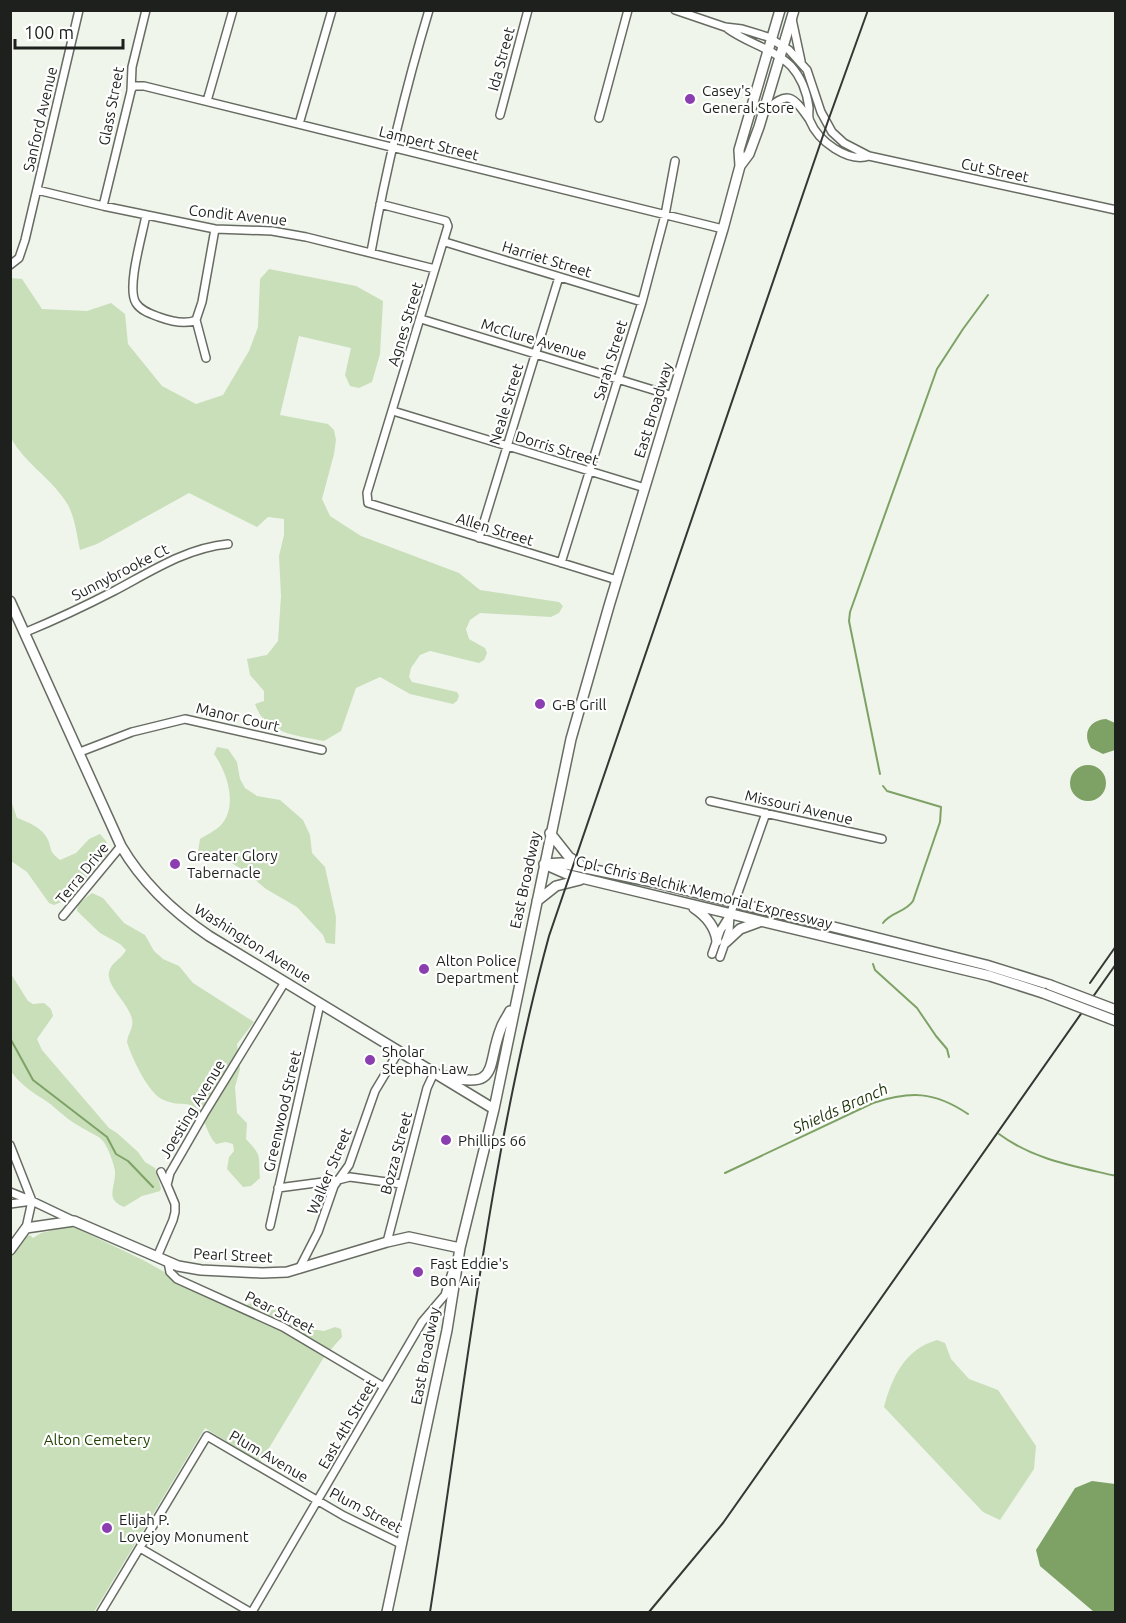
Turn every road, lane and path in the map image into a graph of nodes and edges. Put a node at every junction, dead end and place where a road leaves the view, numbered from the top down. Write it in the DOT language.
graph roads {
  1 [pos="79,10"];
  2 [pos="146,10"];
  3 [pos="233,10"];
  4 [pos="332,10"];
  5 [pos="429,10"];
  6 [pos="528,10"];
  7 [pos="628,10"];
  8 [pos="675,10"];
  9 [pos="780,10"];
  10 [pos="793,14"];
  11 [pos="725,27"];
  12 [pos="778,42"];
  13 [pos="774,54"];
  14 [pos="801,61"];
  15 [pos="131,90"];
  16 [pos="207,101"];
  17 [pos="764,112"];
  18 [pos="500,115"];
  19 [pos="599,118"];
  20 [pos="809,120"];
  21 [pos="299,124"];
  22 [pos="392,148"];
  23 [pos="869,156"];
  24 [pos="675,161"];
  25 [pos="740,166"];
  26 [pos="37,190"];
  27 [pos="380,204"];
  28 [pos="103,206"];
  29 [pos="1116,210"];
  30 [pos="146,215"];
  31 [pos="665,215"];
  32 [pos="215,229"];
  33 [pos="723,229"];
  34 [pos="444,242"];
  35 [pos="371,252"];
  36 [pos="10,266"];
  37 [pos="435,269"];
  38 [pos="559,277"];
  39 [pos="642,302"];
  40 [pos="196,320"];
  41 [pos="421,320"];
  42 [pos="535,354"];
  43 [pos="206,358"];
  44 [pos="618,379"];
  45 [pos="673,396"];
  46 [pos="393,411"];
  47 [pos="507,447"];
  48 [pos="590,472"];
  49 [pos="645,488"];
  50 [pos="366,501"];
  51 [pos="478,538"];
  52 [pos="228,544"];
  53 [pos="561,563"];
  54 [pos="616,580"];
  55 [pos="10,601"];
  56 [pos="26,632"];
  57 [pos="322,750"];
  58 [pos="80,752"];
  59 [pos="710,801"];
  60 [pos="766,813"];
  61 [pos="550,833"];
  62 [pos="882,839"];
  63 [pos="121,846"];
  64 [pos="544,864"];
  65 [pos="588,868"];
  66 [pos="586,879"];
  67 [pos="536,903"];
  68 [pos="734,903"];
  69 [pos="690,905"];
  70 [pos="730,915"];
  71 [pos="63,916"];
  72 [pos="762,922"];
  73 [pos="721,941"];
  74 [pos="712,954"];
  75 [pos="720,957"];
  76 [pos="285,982"];
  77 [pos="516,1001"];
  78 [pos="320,1004"];
  79 [pos="1116,1010"];
  80 [pos="1116,1021"];
  81 [pos="399,1051"];
  82 [pos="434,1073"];
  83 [pos="494,1109"];
  84 [pos="10,1145"];
  85 [pos="161,1172"];
  86 [pos="338,1180"];
  87 [pos="401,1184"];
  88 [pos="167,1185"];
  89 [pos="278,1188"];
  90 [pos="10,1192"];
  91 [pos="32,1201"];
  92 [pos="10,1204"];
  93 [pos="74,1221"];
  94 [pos="270,1226"];
  95 [pos="26,1228"];
  96 [pos="387,1242"];
  97 [pos="460,1248"];
  98 [pos="10,1250"];
  99 [pos="157,1257"];
  100 [pos="168,1262"];
  101 [pos="299,1269"];
  102 [pos="384,1387"];
  103 [pos="318,1500"];
  104 [pos="401,1544"];
  105 [pos="140,1548"];
  106 [pos="101,1612"];
  107 [pos="251,1612"];
  108 [pos="387,1612"];
  1 -- 26 [label="street, Sanford Avenue"];
  2 -- 15 [label="street, Glass Street"];
  3 -- 16 [label="street"];
  4 -- 21 [label="street"];
  5 -- 22 [label="street"];
  6 -- 18 [label="street, Ida Street"];
  7 -- 19 [label="street"];
  8 -- 11 [label="street"];
  9 -- 12 [label="main road, East Broadway"];
  10 -- 12 [label="main road, East Broadway"];
  10 -- 14 [label="street"];
  11 -- 12 [label="street"];
  11 -- 13 [label="street"];
  12 -- 13 [label="main road, East Broadway"];
  12 -- 14 [label="street, Cut Street"];
  13 -- 17 [label="main road, East Broadway"];
  13 -- 20 [label="street, Cut Street"];
  13 -- 25 [label="main road, East Broadway"];
  14 -- 23 [label="street, Cut Street"];
  15 -- 16 [label="street, Lampert Street"];
  15 -- 28 [label="street, Glass Street"];
  16 -- 21 [label="street, Lampert Street"];
  17 -- 20 [label="street, Cut Street"];
  17 -- 25 [label="main road, East Broadway"];
  20 -- 23 [label="street, Cut Street"];
  21 -- 22 [label="street, Lampert Street"];
  22 -- 27 [label="street"];
  22 -- 31 [label="street, Lampert Street"];
  23 -- 29 [label="street, Cut Street"];
  24 -- 31 [label="street, Sarah Street"];
  25 -- 33 [label="main road, East Broadway"];
  26 -- 28 [label="street, Condit Avenue"];
  26 -- 36 [label="street, Sanford Avenue"];
  27 -- 34 [label="street"];
  27 -- 35 [label="street"];
  28 -- 30 [label="street, Condit Avenue"];
  30 -- 32 [label="street, Condit Avenue"];
  30 -- 40 [label="street"];
  31 -- 33 [label="street, Lampert Street"];
  31 -- 39 [label="street, Sarah Street"];
  32 -- 35 [label="street, Condit Avenue"];
  32 -- 40 [label="street"];
  33 -- 45 [label="main road, East Broadway"];
  34 -- 37 [label="street, Agnes Street"];
  34 -- 38 [label="street, Harriet Street"];
  35 -- 37 [label="street, Condit Avenue"];
  37 -- 41 [label="street, Agnes Street"];
  38 -- 39 [label="street, Harriet Street"];
  38 -- 42 [label="street, Neale Street"];
  39 -- 44 [label="street, Sarah Street"];
  40 -- 43 [label="street"];
  41 -- 42 [label="street, McClure Avenue"];
  41 -- 46 [label="street, Agnes Street"];
  42 -- 44 [label="street, McClure Avenue"];
  42 -- 47 [label="street, Neale Street"];
  44 -- 45 [label="street, McClure Avenue"];
  44 -- 48 [label="street, Sarah Street"];
  45 -- 49 [label="main road, East Broadway"];
  46 -- 47 [label="street, Dorris Street"];
  46 -- 50 [label="street, Agnes Street"];
  47 -- 48 [label="street, Dorris Street"];
  47 -- 51 [label="street, Neale Street"];
  48 -- 49 [label="street, Dorris Street"];
  48 -- 53 [label="street, Sarah Street"];
  49 -- 54 [label="main road, East Broadway"];
  50 -- 51 [label="street, Allen Street"];
  51 -- 53 [label="street, Allen Street"];
  52 -- 56 [label="street, Sunnybrooke Ct"];
  53 -- 54 [label="street, Allen Street"];
  54 -- 61 [label="main road, East Broadway"];
  55 -- 56 [label="main road, Washington Avenue"];
  56 -- 58 [label="main road, Washington Avenue"];
  57 -- 58 [label="street, Manor Court"];
  58 -- 63 [label="main road, Washington Avenue"];
  59 -- 60 [label="street, Missouri Avenue"];
  60 -- 62 [label="street, Missouri Avenue"];
  60 -- 68 [label="street"];
  61 -- 64 [label="main road, East Broadway"];
  61 -- 65 [label="main road"];
  63 -- 71 [label="street, Terra Drive"];
  63 -- 76 [label="main road, Washington Avenue"];
  64 -- 65 [label="main road, Cpl. Chris Belchik Memorial Expressway"];
  64 -- 66 [label="main road, Cpl. Chris Belchik Memorial Expressway"];
  64 -- 67 [label="main road, East Broadway"];
  65 -- 68 [label="main road, Cpl. Chris Belchik Memorial Expressway"];
  66 -- 67 [label="main road"];
  66 -- 69 [label="main road, Cpl. Chris Belchik Memorial Expressway"];
  67 -- 77 [label="main road, East Broadway"];
  68 -- 70 [label="street"];
  68 -- 79 [label="main road, Cpl. Chris Belchik Memorial Expressway, bridge"];
  69 -- 70 [label="main road, Cpl. Chris Belchik Memorial Expressway"];
  69 -- 73 [label="main road"];
  70 -- 72 [label="main road, Cpl. Chris Belchik Memorial Expressway"];
  70 -- 73 [label="street"];
  72 -- 73 [label="main road"];
  72 -- 80 [label="main road, Cpl. Chris Belchik Memorial Expressway, bridge"];
  73 -- 74 [label="street"];
  73 -- 75 [label="street"];
  76 -- 78 [label="main road, Washington Avenue"];
  76 -- 88 [label="street, Joesting Avenue"];
  77 -- 82 [label="main road"];
  77 -- 83 [label="main road, East Broadway"];
  78 -- 81 [label="main road, Washington Avenue"];
  78 -- 89 [label="street, Greenwood Street"];
  81 -- 82 [label="main road, Washington Avenue"];
  81 -- 86 [label="street, Walker Street"];
  82 -- 83 [label="main road, Washington Avenue"];
  82 -- 87 [label="street, Bozza Street"];
  83 -- 97 [label="main road, East Broadway"];
  84 -- 91 [label="street"];
  85 -- 88 [label="street"];
  86 -- 87 [label="street"];
  86 -- 89 [label="street"];
  86 -- 101 [label="street, Walker Street"];
  87 -- 96 [label="street, Bozza Street"];
  88 -- 99 [label="street"];
  89 -- 94 [label="street, Greenwood Street"];
  90 -- 91 [label="street, Pearl Street"];
  91 -- 92 [label="street"];
  91 -- 93 [label="street, Pearl Street"];
  91 -- 95 [label="street"];
  93 -- 95 [label="main road"];
  93 -- 99 [label="main road, Pearl Street"];
  95 -- 98 [label="main road"];
  96 -- 97 [label="main road, Pearl Street"];
  96 -- 101 [label="main road, Pearl Street"];
  97 -- 102 [label="street, East 4th Street"];
  97 -- 104 [label="main road, East Broadway"];
  99 -- 100 [label="main road, Pearl Street"];
  100 -- 101 [label="main road, Pearl Street"];
  100 -- 102 [label="street, Pear Street"];
  102 -- 103 [label="street, East 4th Street"];
  103 -- 104 [label="street, Plum Street"];
  103 -- 105 [label="street, Plum Avenue"];
  103 -- 107 [label="street, East 4th Street"];
  104 -- 108 [label="main road, East Broadway"];
  105 -- 106 [label="street"];
  105 -- 107 [label="street"];
}
